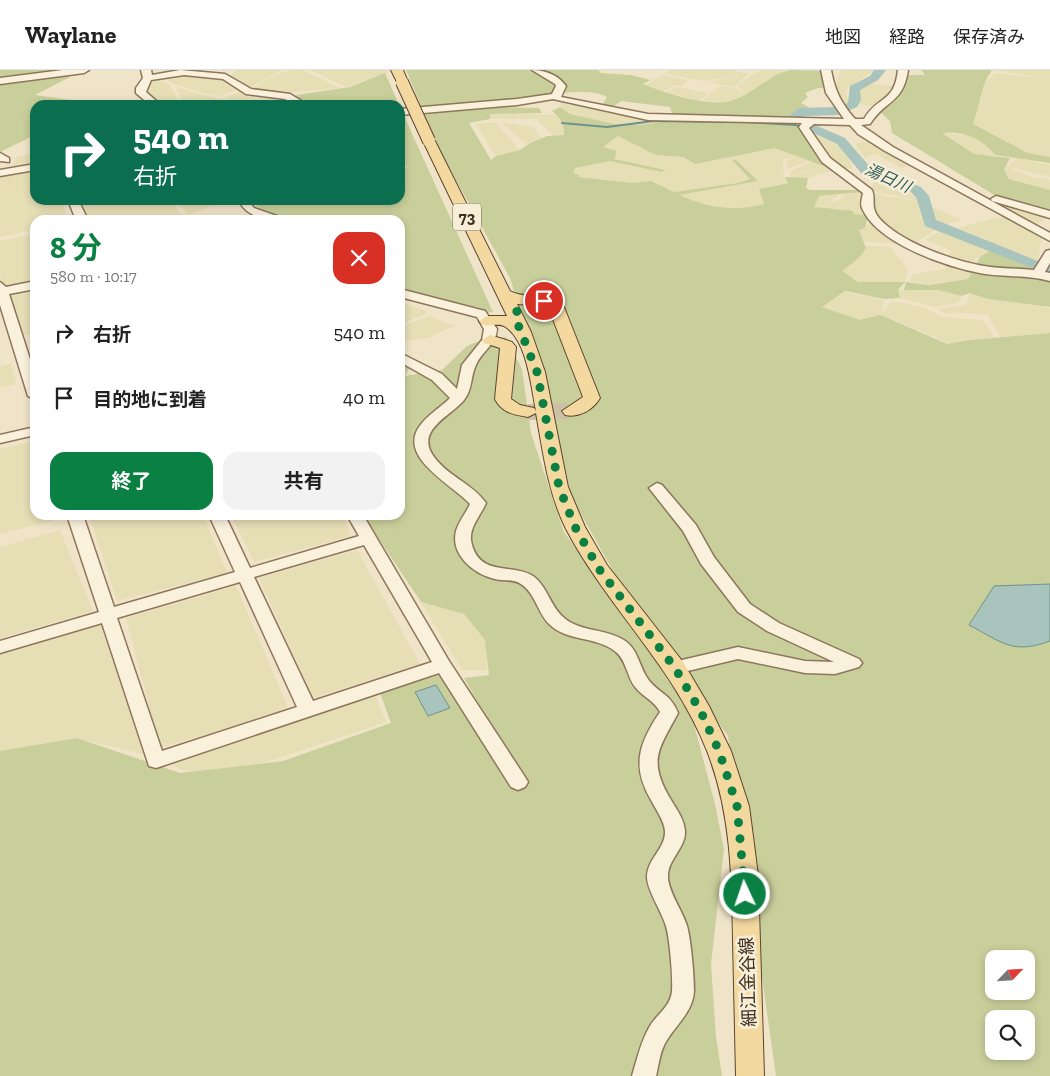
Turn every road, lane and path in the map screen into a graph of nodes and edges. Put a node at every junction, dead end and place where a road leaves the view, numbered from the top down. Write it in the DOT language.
graph roads {
  1 [pos="84,70"];
  2 [pos="397,70"];
  3 [pos="537,70"];
  4 [pos="826,70"];
  5 [pos="903,70"];
  6 [pos="147,74"];
  7 [pos="0,81"];
  8 [pos="556,96"];
  9 [pos="150,100"];
  10 [pos="292,100"];
  11 [pos="405,112"];
  12 [pos="810,122"];
  13 [pos="867,122"];
  14 [pos="852,123"];
  15 [pos="30,168"];
  16 [pos="0,173"];
  17 [pos="246,205"];
  18 [pos="266,215"];
  19 [pos="1050,215"];
  20 [pos="1049,240"];
  21 [pos="1050,253"];
  22 [pos="1044,275"];
  23 [pos="30,286"];
  24 [pos="1,290"];
  25 [pos="405,294"];
  26 [pos="512,312"];
  27 [pos="487,321"];
  28 [pos="490,340"];
  29 [pos="405,360"];
  30 [pos="30,380"];
  31 [pos="458,398"];
  32 [pos="571,411"];
  33 [pos="528,412"];
  34 [pos="30,432"];
  35 [pos="0,439"];
  36 [pos="656,488"];
  37 [pos="76,520"];
  38 [pos="219,520"];
  39 [pos="359,520"];
  40 [pos="369,538"];
  41 [pos="245,575"];
  42 [pos="108,615"];
  43 [pos="0,647"];
  44 [pos="443,665"];
  45 [pos="675,668"];
  46 [pos="308,710"];
  47 [pos="518,782"];
  48 [pos="644,1076"];
  49 [pos="750,1076"];
  1 -- 7 [label="street"];
  2 -- 26 [label="main road, 細江金谷線 / 73, bridge"];
  3 -- 8 [label="street"];
  4 -- 14 [label="street"];
  5 -- 13 [label="street"];
  6 -- 9 [label="street"];
  6 -- 10 [label="street"];
  8 -- 11 [label="street"];
  8 -- 12 [label="street"];
  12 -- 14 [label="street"];
  12 -- 22 [label="street"];
  13 -- 14 [label="street"];
  13 -- 19 [label="street"];
  14 -- 20 [label="street"];
  15 -- 16 [label="street"];
  17 -- 18 [label="street"];
  21 -- 22 [label="street"];
  23 -- 24 [label="street"];
  24 -- 30 [label="street"];
  25 -- 27 [label="street"];
  26 -- 27 [label="main road"];
  26 -- 27 [label="main road"];
  26 -- 32 [label="main road"];
  26 -- 45 [label="main road, 細江金谷線 / 73"];
  27 -- 28 [label="street"];
  28 -- 31 [label="street"];
  28 -- 33 [label="main road"];
  29 -- 31 [label="street"];
  31 -- 48 [label="street"];
  34 -- 35 [label="street"];
  36 -- 45 [label="street"];
  37 -- 42 [label="street"];
  38 -- 41 [label="street"];
  39 -- 40 [label="street"];
  40 -- 41 [label="street"];
  40 -- 44 [label="street"];
  41 -- 42 [label="street"];
  41 -- 46 [label="street"];
  42 -- 43 [label="street"];
  42 -- 46 [label="street"];
  44 -- 46 [label="street"];
  44 -- 47 [label="street"];
  45 -- 49 [label="main road, 細江金谷線 / 73"];
}
